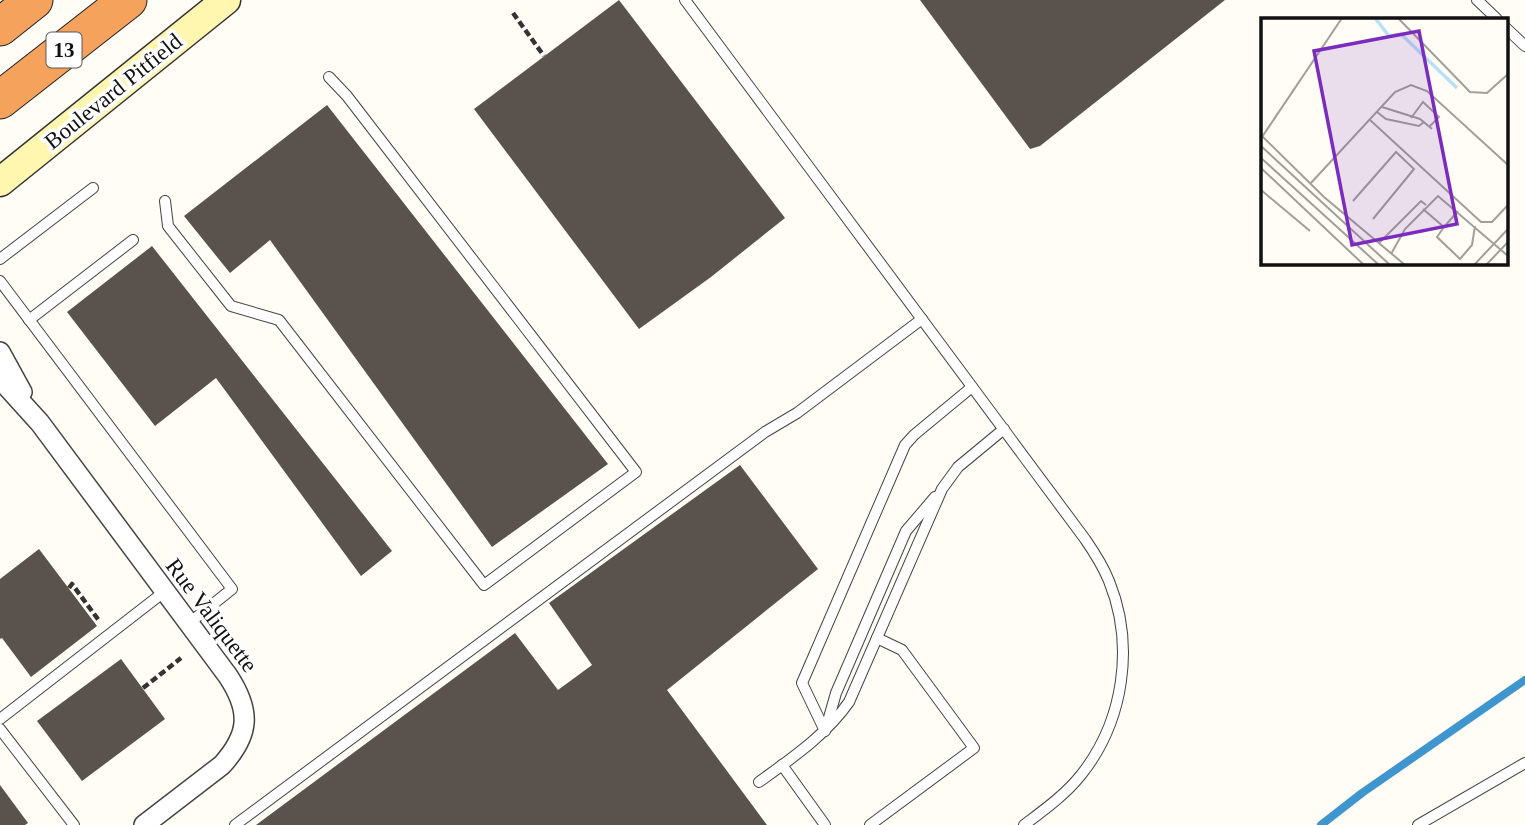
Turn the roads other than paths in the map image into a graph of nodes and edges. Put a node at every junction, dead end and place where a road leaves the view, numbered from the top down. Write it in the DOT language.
graph roads {
  1 [pos="34,0"];
  2 [pos="128,0"];
  3 [pos="226,0"];
  4 [pos="685,0"];
  5 [pos="1477,0"];
  6 [pos="1496,18"];
  7 [pos="0,27"];
  8 [pos="1508,30"];
  9 [pos="1525,46"];
  10 [pos="329,77"];
  11 [pos="0,100"];
  12 [pos="0,182"];
  13 [pos="93,188"];
  14 [pos="165,201"];
  15 [pos="133,240"];
  16 [pos="0,259"];
  17 [pos="0,281"];
  18 [pos="922,318"];
  19 [pos="30,320"];
  20 [pos="0,352"];
  21 [pos="0,379"];
  22 [pos="972,387"];
  23 [pos="40,424"];
  24 [pos="1004,429"];
  25 [pos="942,489"];
  26 [pos="164,592"];
  27 [pos="188,624"];
  28 [pos="877,638"];
  29 [pos="0,719"];
  30 [pos="0,729"];
  31 [pos="825,731"];
  32 [pos="1525,763"];
  33 [pos="782,765"];
  34 [pos="760,782"];
  35 [pos="74,825"];
  36 [pos="144,825"];
  37 [pos="235,825"];
  38 [pos="825,825"];
  39 [pos="870,825"];
  40 [pos="1024,825"];
  41 [pos="1418,825"];
  1 -- 7 [label="highway, 13"];
  2 -- 11 [label="highway, 13"];
  3 -- 12 [label="main road, Boulevard Pitfield"];
  4 -- 18 [label="lane"];
  5 -- 6 [label="lane"];
  8 -- 9 [label="lane"];
  10 -- 14 [label="lane"];
  13 -- 16 [label="lane"];
  15 -- 19 [label="lane"];
  17 -- 19 [label="lane"];
  18 -- 22 [label="lane"];
  18 -- 37 [label="lane"];
  19 -- 27 [label="lane"];
  20 -- 23 [label="street, Rue Valiquette"];
  21 -- 23 [label="street, Rue Valiquette"];
  22 -- 24 [label="lane"];
  22 -- 31 [label="lane"];
  23 -- 26 [label="street, Rue Valiquette"];
  24 -- 25 [label="lane"];
  24 -- 40 [label="lane"];
  25 -- 28 [label="lane"];
  25 -- 31 [label="lane"];
  26 -- 27 [label="street, Rue Valiquette"];
  26 -- 29 [label="lane"];
  27 -- 36 [label="street, Rue Valiquette"];
  28 -- 31 [label="lane"];
  28 -- 39 [label="lane"];
  30 -- 35 [label="lane"];
  31 -- 33 [label="lane"];
  32 -- 41 [label="lane"];
  33 -- 34 [label="lane"];
  33 -- 38 [label="lane"];
}
